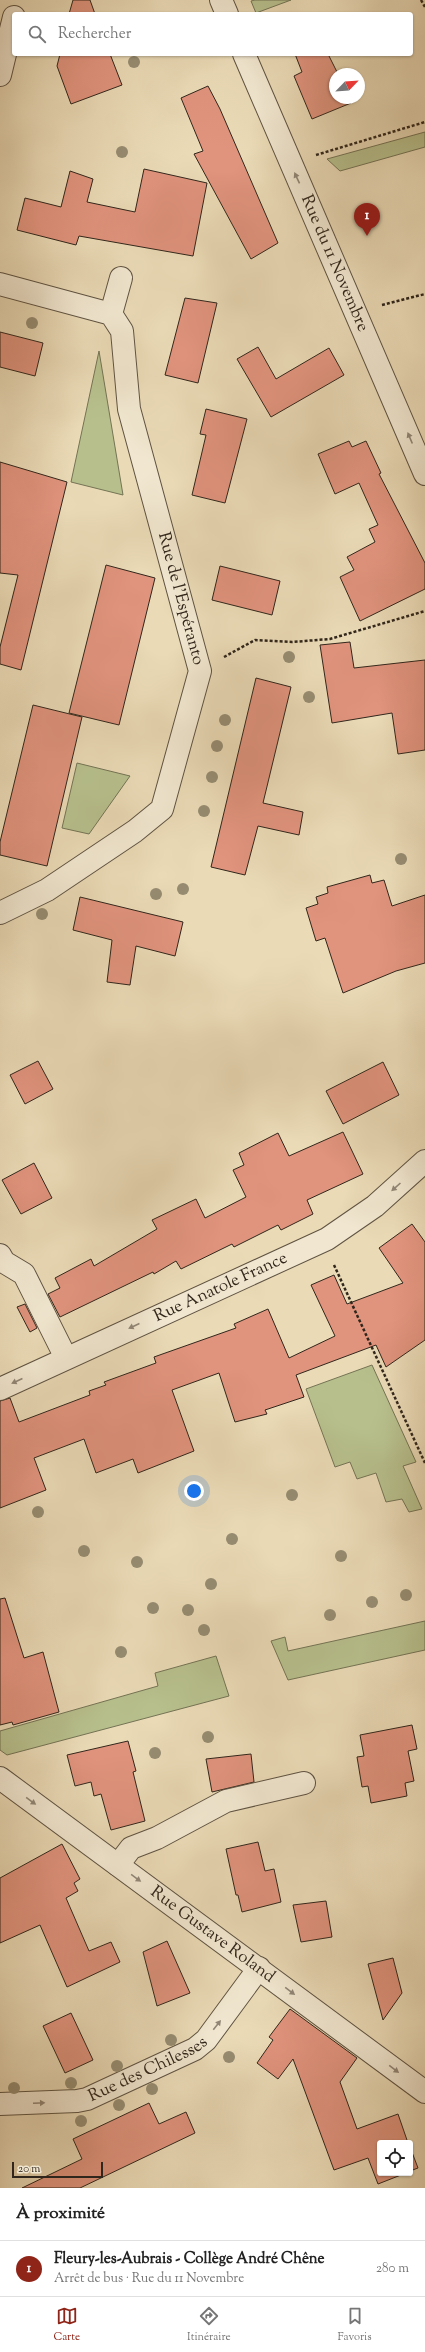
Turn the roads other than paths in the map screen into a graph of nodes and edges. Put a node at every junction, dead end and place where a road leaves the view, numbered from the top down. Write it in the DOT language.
graph roads {
  1 [pos="18,0"];
  2 [pos="221,0"];
  3 [pos="15,12"];
  4 [pos="226,12"];
  5 [pos="12,24"];
  6 [pos="245,56"];
  7 [pos="0,75"];
  8 [pos="121,278"];
  9 [pos="0,284"];
  10 [pos="111,314"];
  11 [pos="425,474"];
  12 [pos="0,913"];
  13 [pos="425,1161"];
  14 [pos="0,1255"];
  15 [pos="66,1358"];
  16 [pos="0,1389"];
  17 [pos="1,1780"];
  18 [pos="304,1783"];
  19 [pos="118,1864"];
  20 [pos="259,1968"];
  21 [pos="425,2092"];
  22 [pos="0,2104"];
  1 -- 3 [label="street"];
  2 -- 4 [label="street"];
  5 -- 7 [label="street"];
  11 -- 6 [label="street, Rue du 11 Novembre, one-way"];
  8 -- 10 [label="street"];
  9 -- 10 [label="street"];
  10 -- 12 [label="street, Rue de l'Espéranto"];
  13 -- 15 [label="street, Rue Anatole France, one-way"];
  14 -- 15 [label="street"];
  15 -- 16 [label="street, Rue Anatole France, one-way"];
  17 -- 19 [label="street, Rue Gustave Roland, one-way"];
  18 -- 19 [label="street"];
  19 -- 20 [label="street, Rue Gustave Roland, one-way"];
  20 -- 21 [label="street, Rue Gustave Roland, one-way"];
  22 -- 20 [label="street, Rue des Chilesses, one-way"];
}
